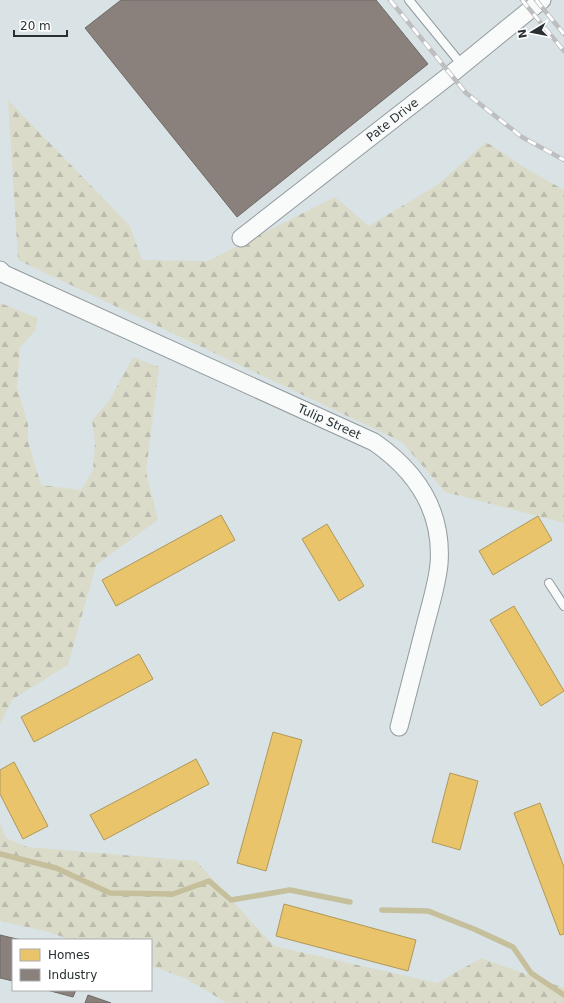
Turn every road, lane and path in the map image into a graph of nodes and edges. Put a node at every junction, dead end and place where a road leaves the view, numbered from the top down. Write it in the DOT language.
graph roads {
  1 [pos="409,0"];
  2 [pos="542,0"];
  3 [pos="462,65"];
  4 [pos="241,238"];
  5 [pos="0,270"];
  6 [pos="549,583"];
  7 [pos="564,606"];
  8 [pos="399,727"];
  1 -- 3 [label="lane"];
  2 -- 3 [label="street, Pate Drive"];
  3 -- 4 [label="street, Pate Drive"];
  5 -- 8 [label="street, Tulip Street"];
  6 -- 7 [label="lane"];
}
